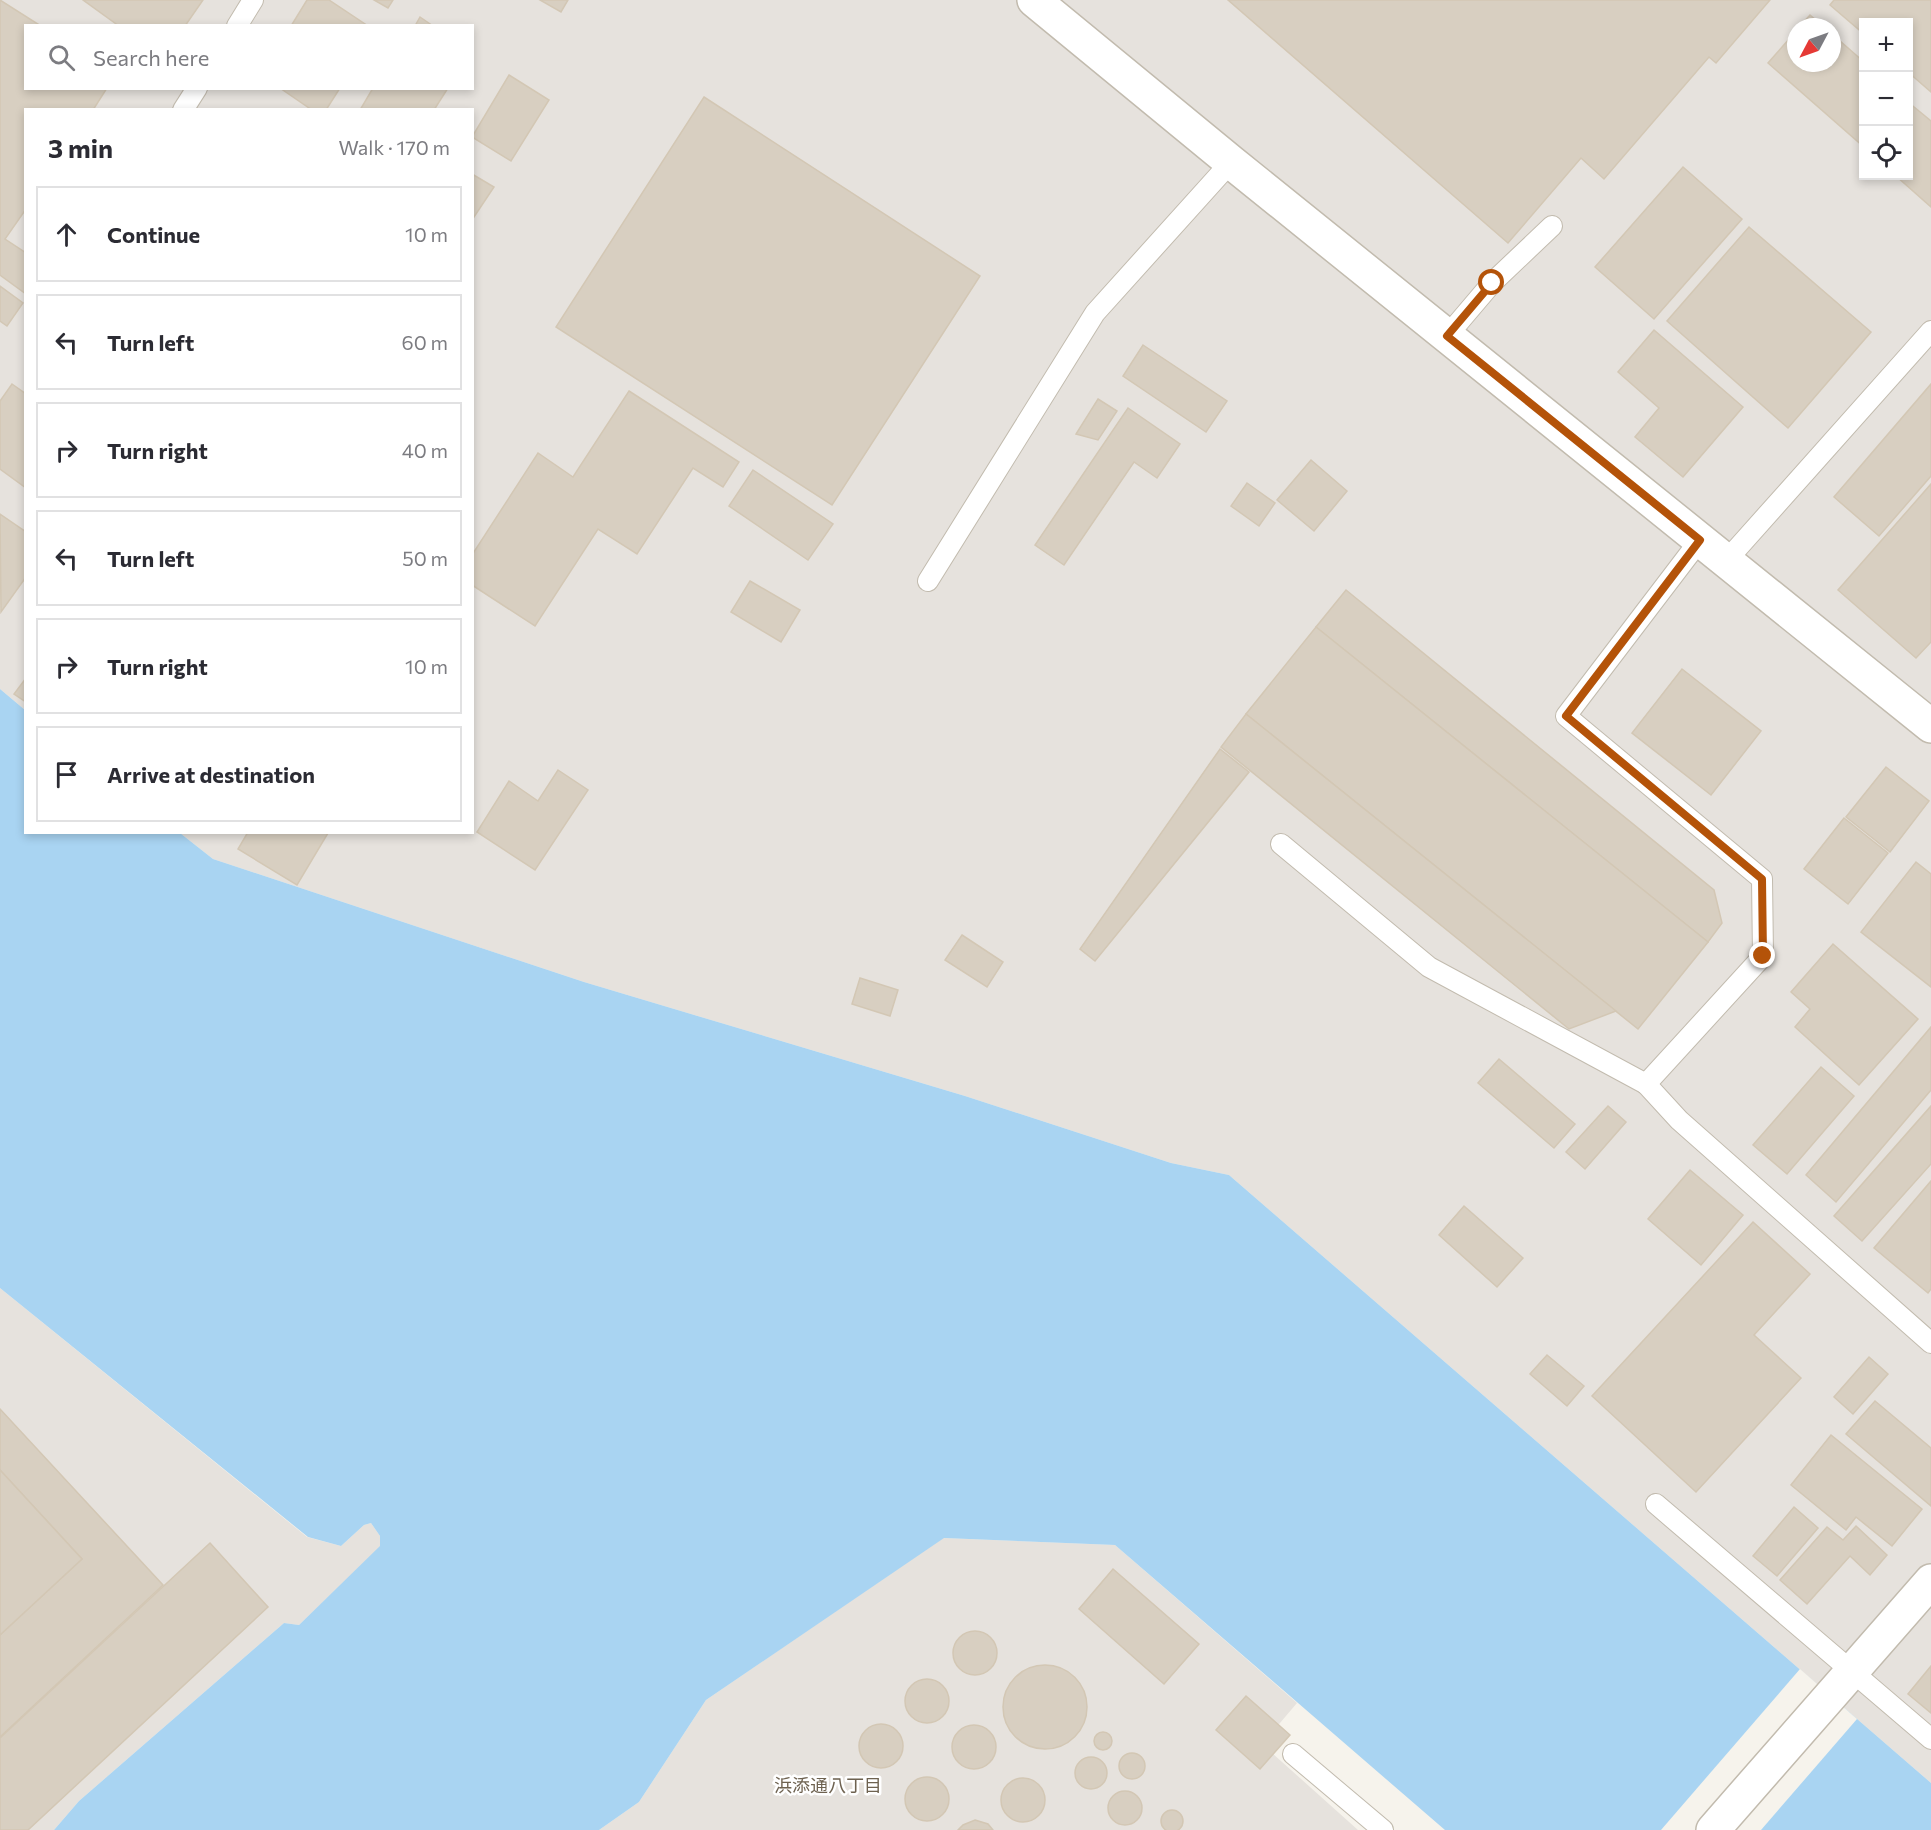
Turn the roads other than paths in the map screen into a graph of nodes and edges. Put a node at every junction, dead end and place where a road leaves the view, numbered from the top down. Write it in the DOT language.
graph roads {
  1 [pos="253,0"];
  2 [pos="1034,0"];
  3 [pos="238,24"];
  4 [pos="196,90"];
  5 [pos="184,108"];
  6 [pos="1231,162"];
  7 [pos="1552,226"];
  8 [pos="1931,331"];
  9 [pos="1447,336"];
  10 [pos="1700,540"];
  11 [pos="1726,561"];
  12 [pos="928,580"];
  13 [pos="1931,726"];
  14 [pos="1281,844"];
  15 [pos="1646,1084"];
  16 [pos="1931,1343"];
  17 [pos="1656,1504"];
  18 [pos="1931,1581"];
  19 [pos="1852,1671"];
  20 [pos="1931,1739"];
  21 [pos="1293,1754"];
  22 [pos="1383,1830"];
  23 [pos="1713,1830"];
  1 -- 3 [label="lane"];
  2 -- 6 [label="street"];
  4 -- 5 [label="lane"];
  6 -- 9 [label="street"];
  6 -- 12 [label="lane"];
  7 -- 9 [label="lane"];
  8 -- 11 [label="lane"];
  9 -- 10 [label="street"];
  10 -- 11 [label="street"];
  10 -- 15 [label="lane"];
  11 -- 13 [label="street"];
  14 -- 15 [label="lane"];
  15 -- 16 [label="lane"];
  17 -- 19 [label="lane"];
  18 -- 19 [label="street"];
  19 -- 20 [label="lane"];
  19 -- 23 [label="street"];
  21 -- 22 [label="lane"];
}
